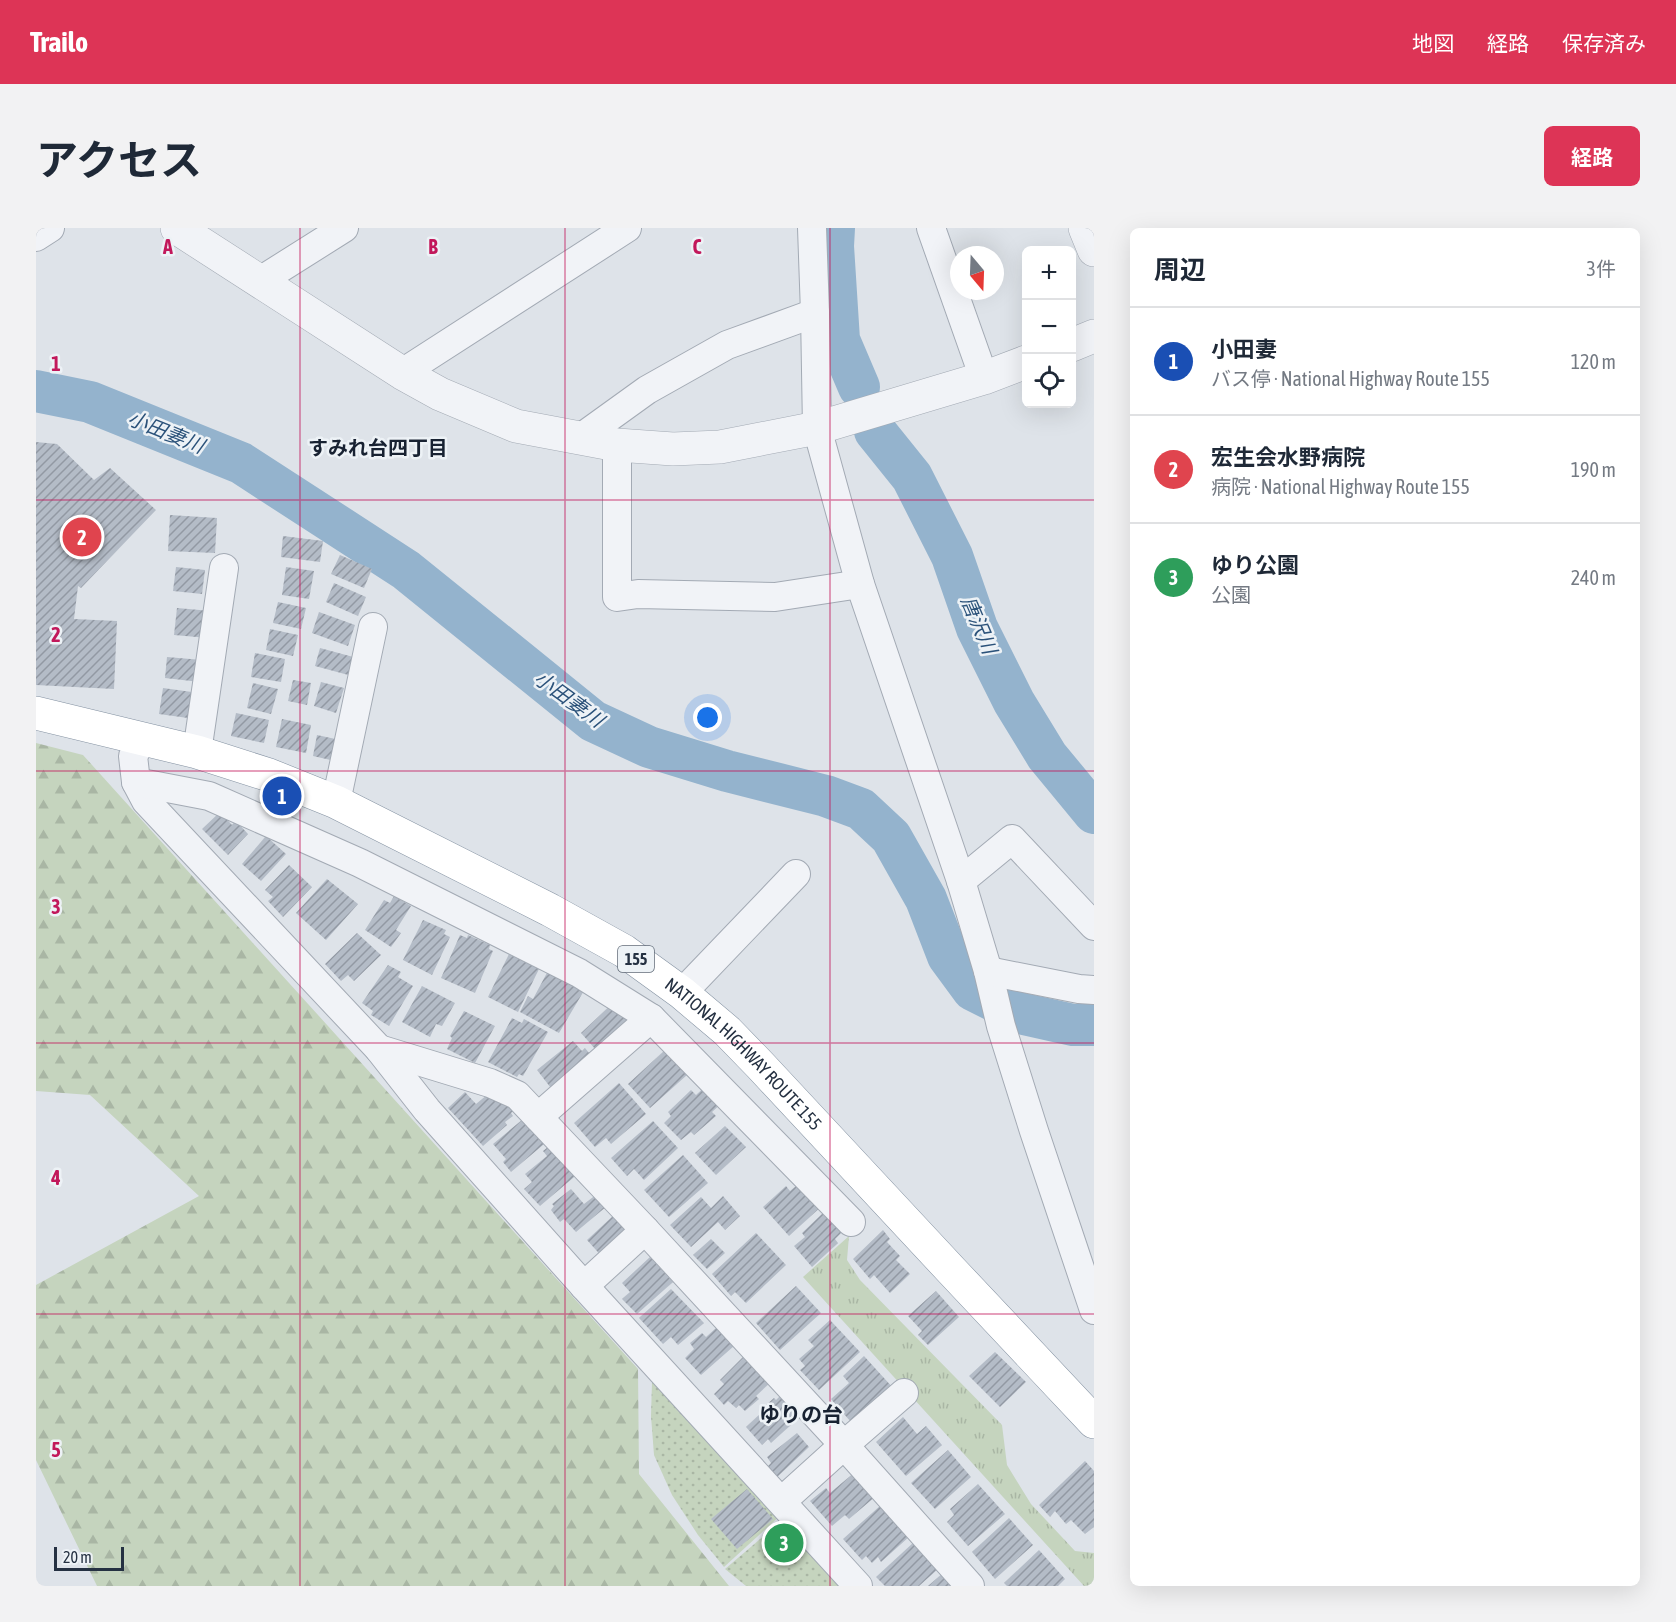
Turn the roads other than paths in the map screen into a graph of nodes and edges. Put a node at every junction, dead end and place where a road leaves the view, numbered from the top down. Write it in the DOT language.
graph roads {
  1 [pos="50,228"];
  2 [pos="177,228"];
  3 [pos="344,228"];
  4 [pos="627,228"];
  5 [pos="812,228"];
  6 [pos="931,228"];
  7 [pos="1085,228"];
  8 [pos="36,237"];
  9 [pos="1094,250"];
  10 [pos="260,281"];
  11 [pos="815,313"];
  12 [pos="1094,336"];
  13 [pos="1076,343"];
  14 [pos="1022,364"];
  15 [pos="402,374"];
  16 [pos="984,378"];
  17 [pos="817,428"];
  18 [pos="579,439"];
  19 [pos="617,445"];
  20 [pos="224,568"];
  21 [pos="860,584"];
  22 [pos="373,627"];
  23 [pos="36,713"];
  24 [pos="143,739"];
  25 [pos="197,752"];
  26 [pos="136,782"];
  27 [pos="336,802"];
  28 [pos="796,874"];
  29 [pos="961,881"];
  30 [pos="1094,926"];
  31 [pos="989,977"];
  32 [pos="1094,990"];
  33 [pos="682,993"];
  34 [pos="651,1018"];
  35 [pos="379,1049"];
  36 [pos="538,1117"];
  37 [pos="851,1222"];
  38 [pos="645,1230"];
  39 [pos="584,1286"];
  40 [pos="1094,1310"];
  41 [pos="904,1393"];
  42 [pos="1094,1422"];
  43 [pos="843,1445"];
  44 [pos="782,1501"];
  45 [pos="858,1586"];
  46 [pos="970,1586"];
  1 -- 8 [label="street"];
  2 -- 10 [label="street"];
  3 -- 10 [label="street"];
  4 -- 15 [label="street"];
  5 -- 11 [label="street"];
  6 -- 16 [label="street"];
  7 -- 9 [label="street"];
  10 -- 15 [label="street"];
  11 -- 17 [label="street"];
  11 -- 18 [label="street"];
  12 -- 13 [label="street"];
  14 -- 16 [label="street"];
  15 -- 18 [label="street"];
  16 -- 17 [label="street"];
  17 -- 19 [label="street"];
  17 -- 21 [label="street"];
  18 -- 19 [label="street"];
  19 -- 21 [label="street"];
  20 -- 25 [label="street"];
  21 -- 29 [label="street"];
  22 -- 27 [label="street"];
  23 -- 24 [label="highway, NATIONAL HIGHWAY ROUTE 155 / 155"];
  24 -- 25 [label="highway, NATIONAL HIGHWAY ROUTE 155 / 155"];
  24 -- 26 [label="street"];
  25 -- 27 [label="highway, NATIONAL HIGHWAY ROUTE 155 / 155"];
  26 -- 34 [label="street"];
  26 -- 35 [label="street"];
  27 -- 33 [label="highway, NATIONAL HIGHWAY ROUTE 155 / 155"];
  28 -- 33 [label="street"];
  29 -- 30 [label="street"];
  29 -- 31 [label="street"];
  31 -- 32 [label="street"];
  31 -- 40 [label="street"];
  33 -- 42 [label="highway, NATIONAL HIGHWAY ROUTE 155 / 155"];
  34 -- 36 [label="street"];
  34 -- 37 [label="street"];
  35 -- 36 [label="street"];
  35 -- 39 [label="street"];
  36 -- 38 [label="street"];
  38 -- 39 [label="street"];
  38 -- 43 [label="street"];
  39 -- 44 [label="street"];
  41 -- 43 [label="street"];
  43 -- 44 [label="street"];
  43 -- 46 [label="street"];
  44 -- 45 [label="street"];
}
